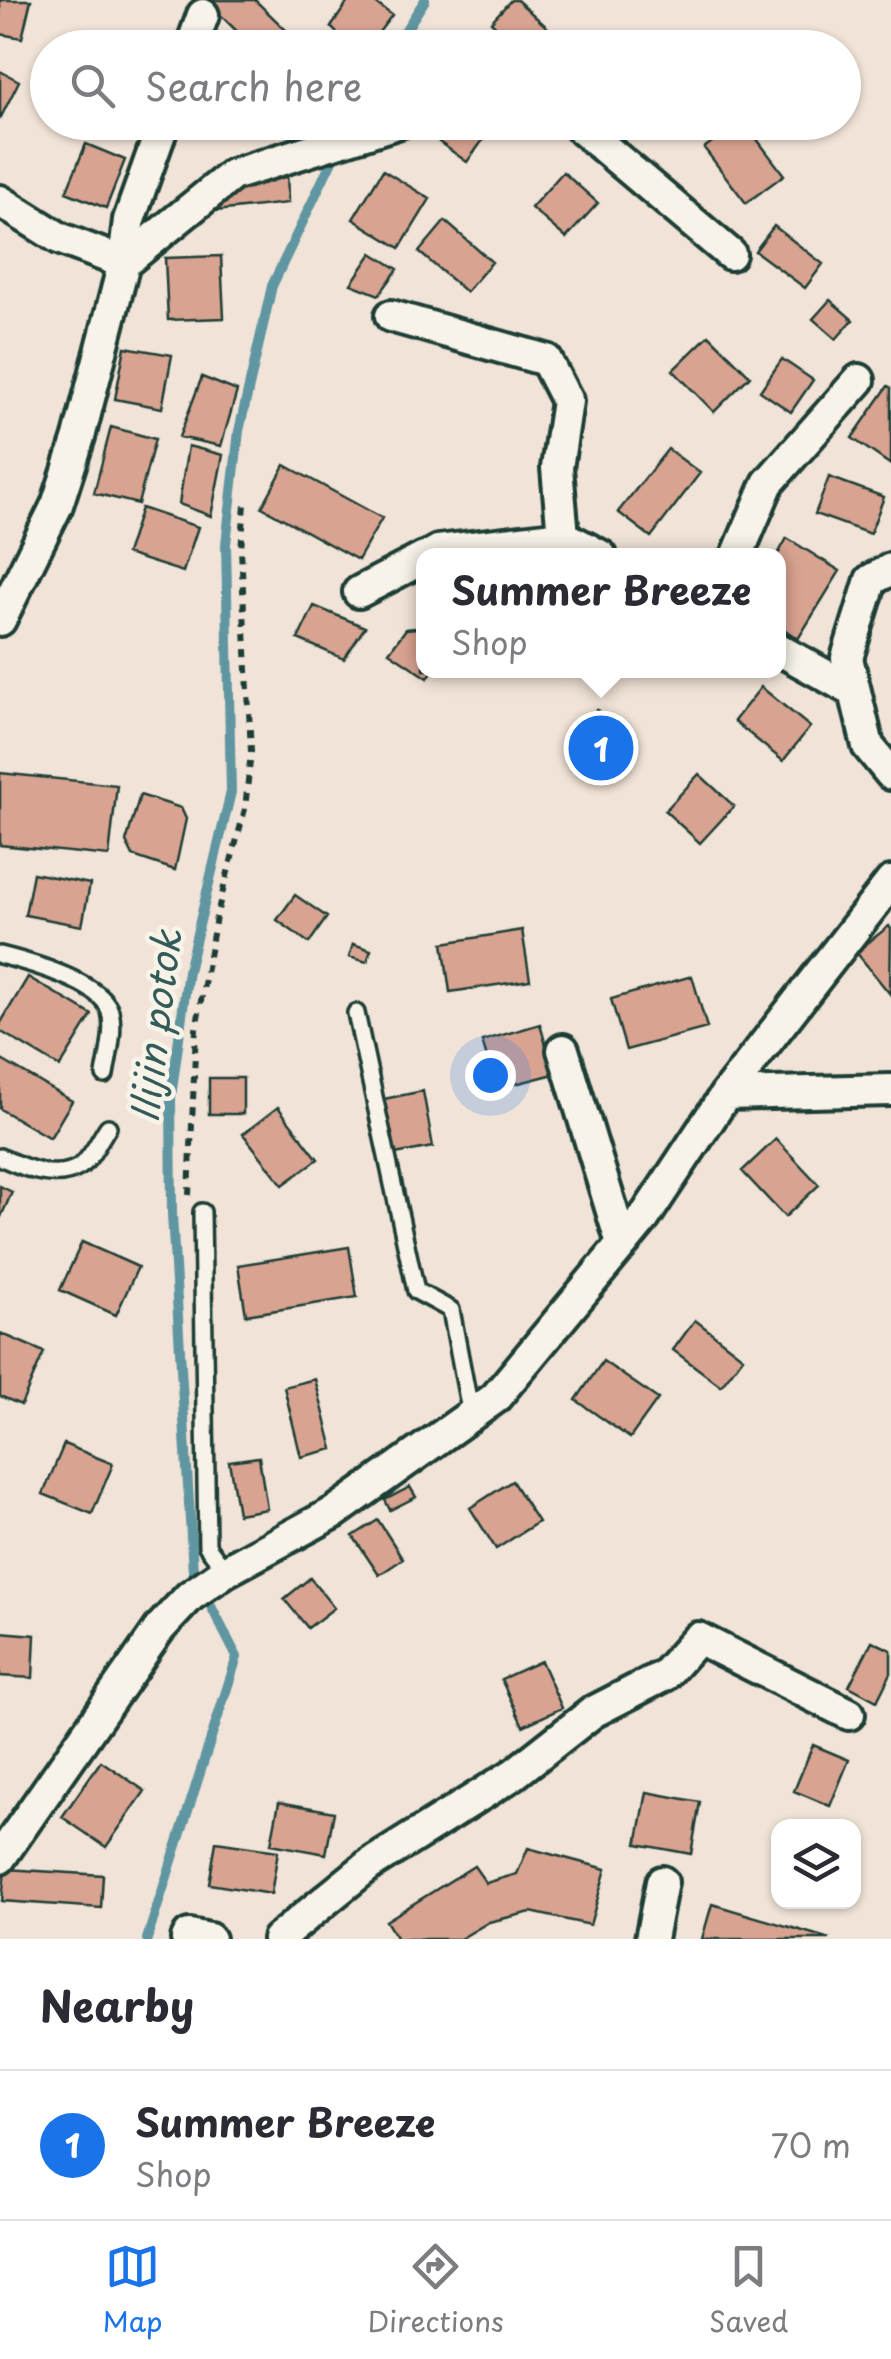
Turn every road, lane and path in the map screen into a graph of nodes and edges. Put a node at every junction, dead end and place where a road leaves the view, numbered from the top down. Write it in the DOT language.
graph roads {
  1 [pos="203,16"];
  2 [pos="198,30"];
  3 [pos="158,140"];
  4 [pos="346,140"];
  5 [pos="595,140"];
  6 [pos="0,202"];
  7 [pos="730,254"];
  8 [pos="124,263"];
  9 [pos="391,316"];
  10 [pos="859,380"];
  11 [pos="245,506"];
  12 [pos="563,536"];
  13 [pos="463,548"];
  14 [pos="586,548"];
  15 [pos="740,548"];
  16 [pos="416,562"];
  17 [pos="891,569"];
  18 [pos="359,592"];
  19 [pos="0,620"];
  20 [pos="786,653"];
  21 [pos="855,692"];
  22 [pos="891,774"];
  23 [pos="891,882"];
  24 [pos="0,955"];
  25 [pos="356,1013"];
  26 [pos="563,1050"];
  27 [pos="105,1074"];
  28 [pos="891,1090"];
  29 [pos="726,1094"];
  30 [pos="108,1127"];
  31 [pos="0,1156"];
  32 [pos="202,1212"];
  33 [pos="622,1244"];
  34 [pos="472,1415"];
  35 [pos="225,1572"];
  36 [pos="850,1714"];
  37 [pos="0,1858"];
  38 [pos="662,1882"];
  39 [pos="187,1939"];
  40 [pos="209,1939"];
  41 [pos="278,1939"];
  42 [pos="651,1939"];
  1 -- 2 [label="street"];
  3 -- 8 [label="street"];
  4 -- 8 [label="street"];
  5 -- 7 [label="street"];
  6 -- 8 [label="street"];
  8 -- 19 [label="street"];
  9 -- 12 [label="street"];
  10 -- 15 [label="street"];
  11 -- 32 [label="path"];
  12 -- 13 [label="street"];
  12 -- 14 [label="street"];
  16 -- 18 [label="street"];
  17 -- 21 [label="street"];
  20 -- 21 [label="street"];
  21 -- 22 [label="street"];
  23 -- 29 [label="street"];
  24 -- 27 [label="lane"];
  25 -- 34 [label="lane"];
  26 -- 33 [label="street"];
  28 -- 29 [label="street"];
  29 -- 33 [label="street"];
  30 -- 31 [label="lane"];
  32 -- 35 [label="lane"];
  33 -- 34 [label="street"];
  34 -- 35 [label="street"];
  35 -- 37 [label="street"];
  36 -- 41 [label="street"];
  38 -- 42 [label="street"];
  39 -- 40 [label="street"];
}
